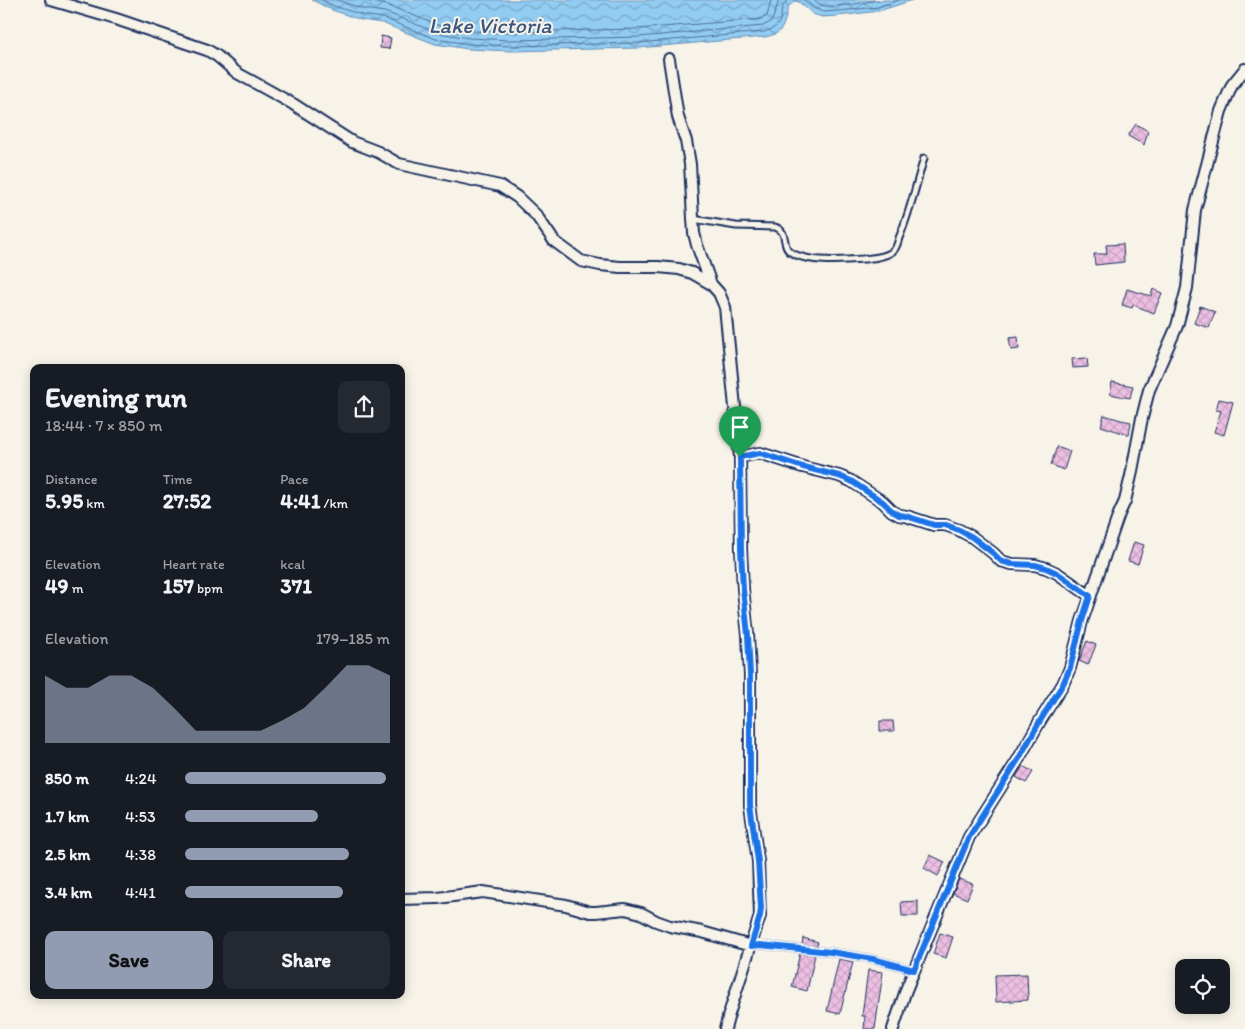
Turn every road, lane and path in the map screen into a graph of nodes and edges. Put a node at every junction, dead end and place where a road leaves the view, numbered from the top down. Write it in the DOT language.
graph roads {
  1 [pos="51,0"];
  2 [pos="669,59"];
  3 [pos="1245,69"];
  4 [pos="924,158"];
  5 [pos="693,218"];
  6 [pos="711,284"];
  7 [pos="740,457"];
  8 [pos="1090,596"];
  9 [pos="405,899"];
  10 [pos="751,946"];
  11 [pos="914,970"];
  12 [pos="725,1029"];
  13 [pos="892,1029"];
  1 -- 6 [label="street"];
  2 -- 5 [label="street"];
  3 -- 8 [label="street"];
  4 -- 5 [label="lane"];
  5 -- 6 [label="street"];
  6 -- 7 [label="street"];
  7 -- 8 [label="street"];
  7 -- 10 [label="street"];
  8 -- 11 [label="street"];
  9 -- 10 [label="street"];
  10 -- 11 [label="lane"];
  10 -- 12 [label="street"];
  11 -- 13 [label="street"];
}
